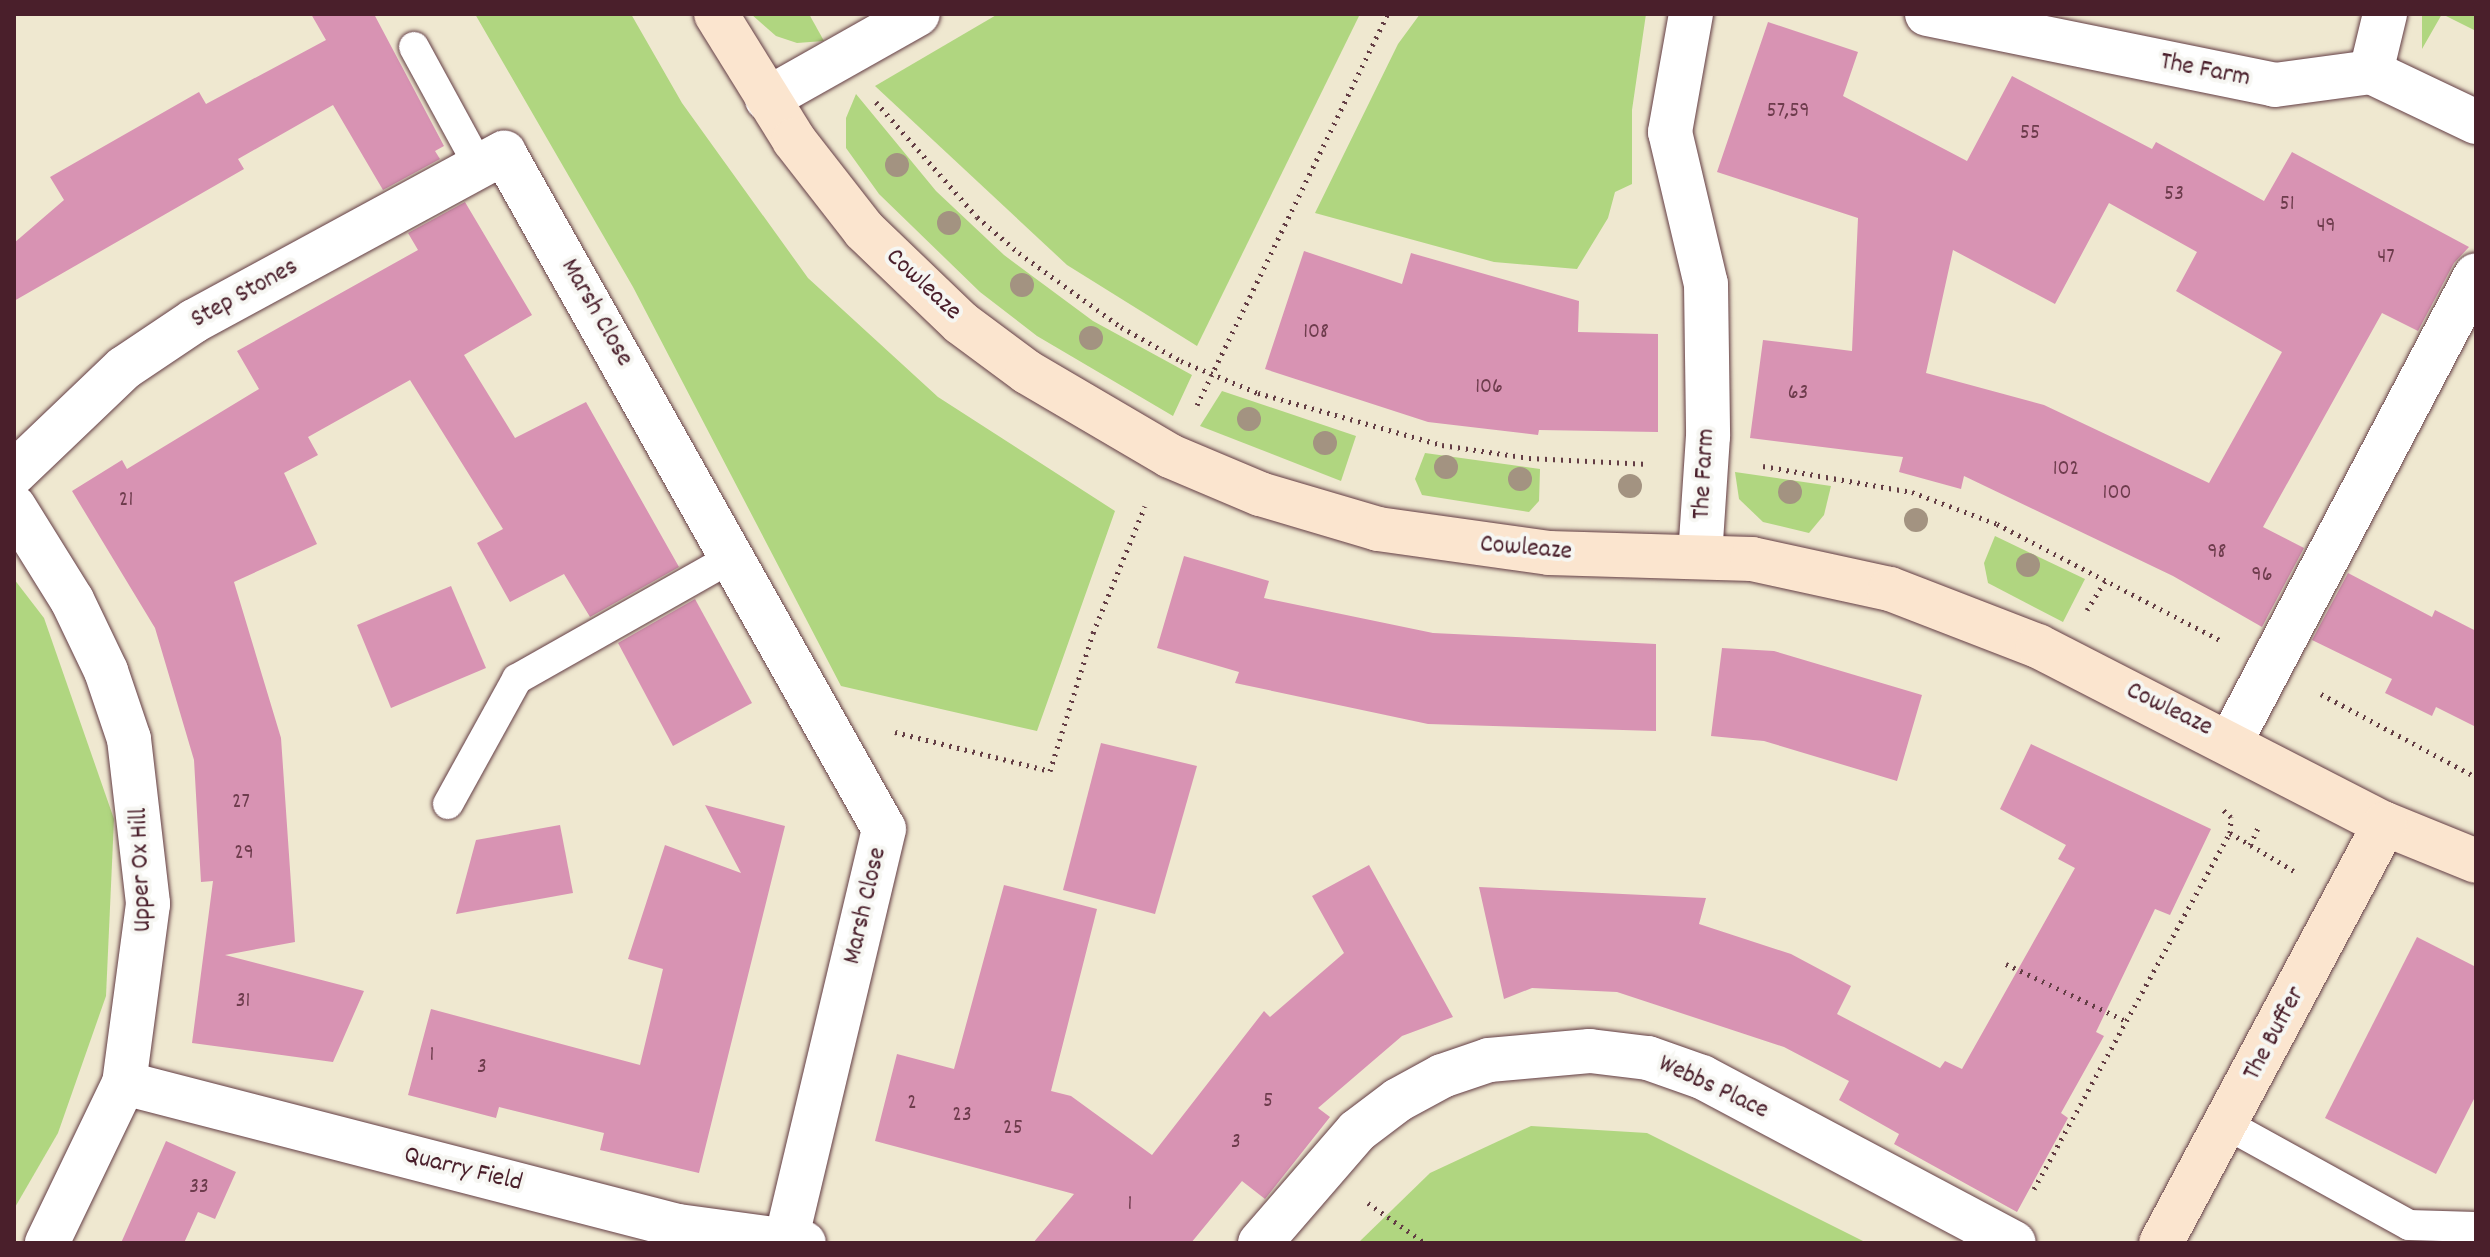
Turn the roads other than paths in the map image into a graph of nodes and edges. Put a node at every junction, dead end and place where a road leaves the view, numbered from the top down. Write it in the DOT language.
graph roads {
  1 [pos="716,14"];
  2 [pos="918,14"];
  3 [pos="1691,14"];
  4 [pos="1927,14"];
  5 [pos="2385,14"];
  6 [pos="414,47"];
  7 [pos="2371,72"];
  8 [pos="767,99"];
  9 [pos="2476,122"];
  10 [pos="491,160"];
  11 [pos="2476,275"];
  12 [pos="14,473"];
  13 [pos="14,507"];
  14 [pos="1700,556"];
  15 [pos="731,558"];
  16 [pos="2231,741"];
  17 [pos="448,804"];
  18 [pos="2385,824"];
  19 [pos="2476,861"];
  20 [pos="124,1083"];
  21 [pos="2226,1124"];
  22 [pos="2476,1227"];
  23 [pos="726,1239"];
  24 [pos="795,1241"];
  25 [pos="47,1243"];
  26 [pos="1260,1243"];
  27 [pos="2014,1243"];
  28 [pos="2161,1243"];
  1 -- 8 [label="main road, Cowleaze"];
  2 -- 8 [label="street"];
  3 -- 14 [label="street, The Farm"];
  4 -- 7 [label="street, The Farm"];
  5 -- 7 [label="street"];
  6 -- 10 [label="lane"];
  7 -- 9 [label="street"];
  8 -- 14 [label="main road, Cowleaze"];
  10 -- 12 [label="street, Step Stones"];
  10 -- 15 [label="street, Marsh Close"];
  11 -- 16 [label="street"];
  13 -- 20 [label="street, Upper Ox Hill"];
  14 -- 16 [label="main road, Cowleaze"];
  15 -- 17 [label="lane"];
  15 -- 24 [label="street, Marsh Close"];
  16 -- 18 [label="main road, Cowleaze"];
  18 -- 19 [label="main road, Cowleaze"];
  18 -- 21 [label="main road, The Buffer"];
  20 -- 23 [label="street, Quarry Field"];
  20 -- 25 [label="street, Upper Ox Hill"];
  21 -- 22 [label="lane"];
  21 -- 28 [label="main road, The Buffer"];
  23 -- 24 [label="street, Quarry Field"];
  26 -- 27 [label="street, Webbs Place"];
}
